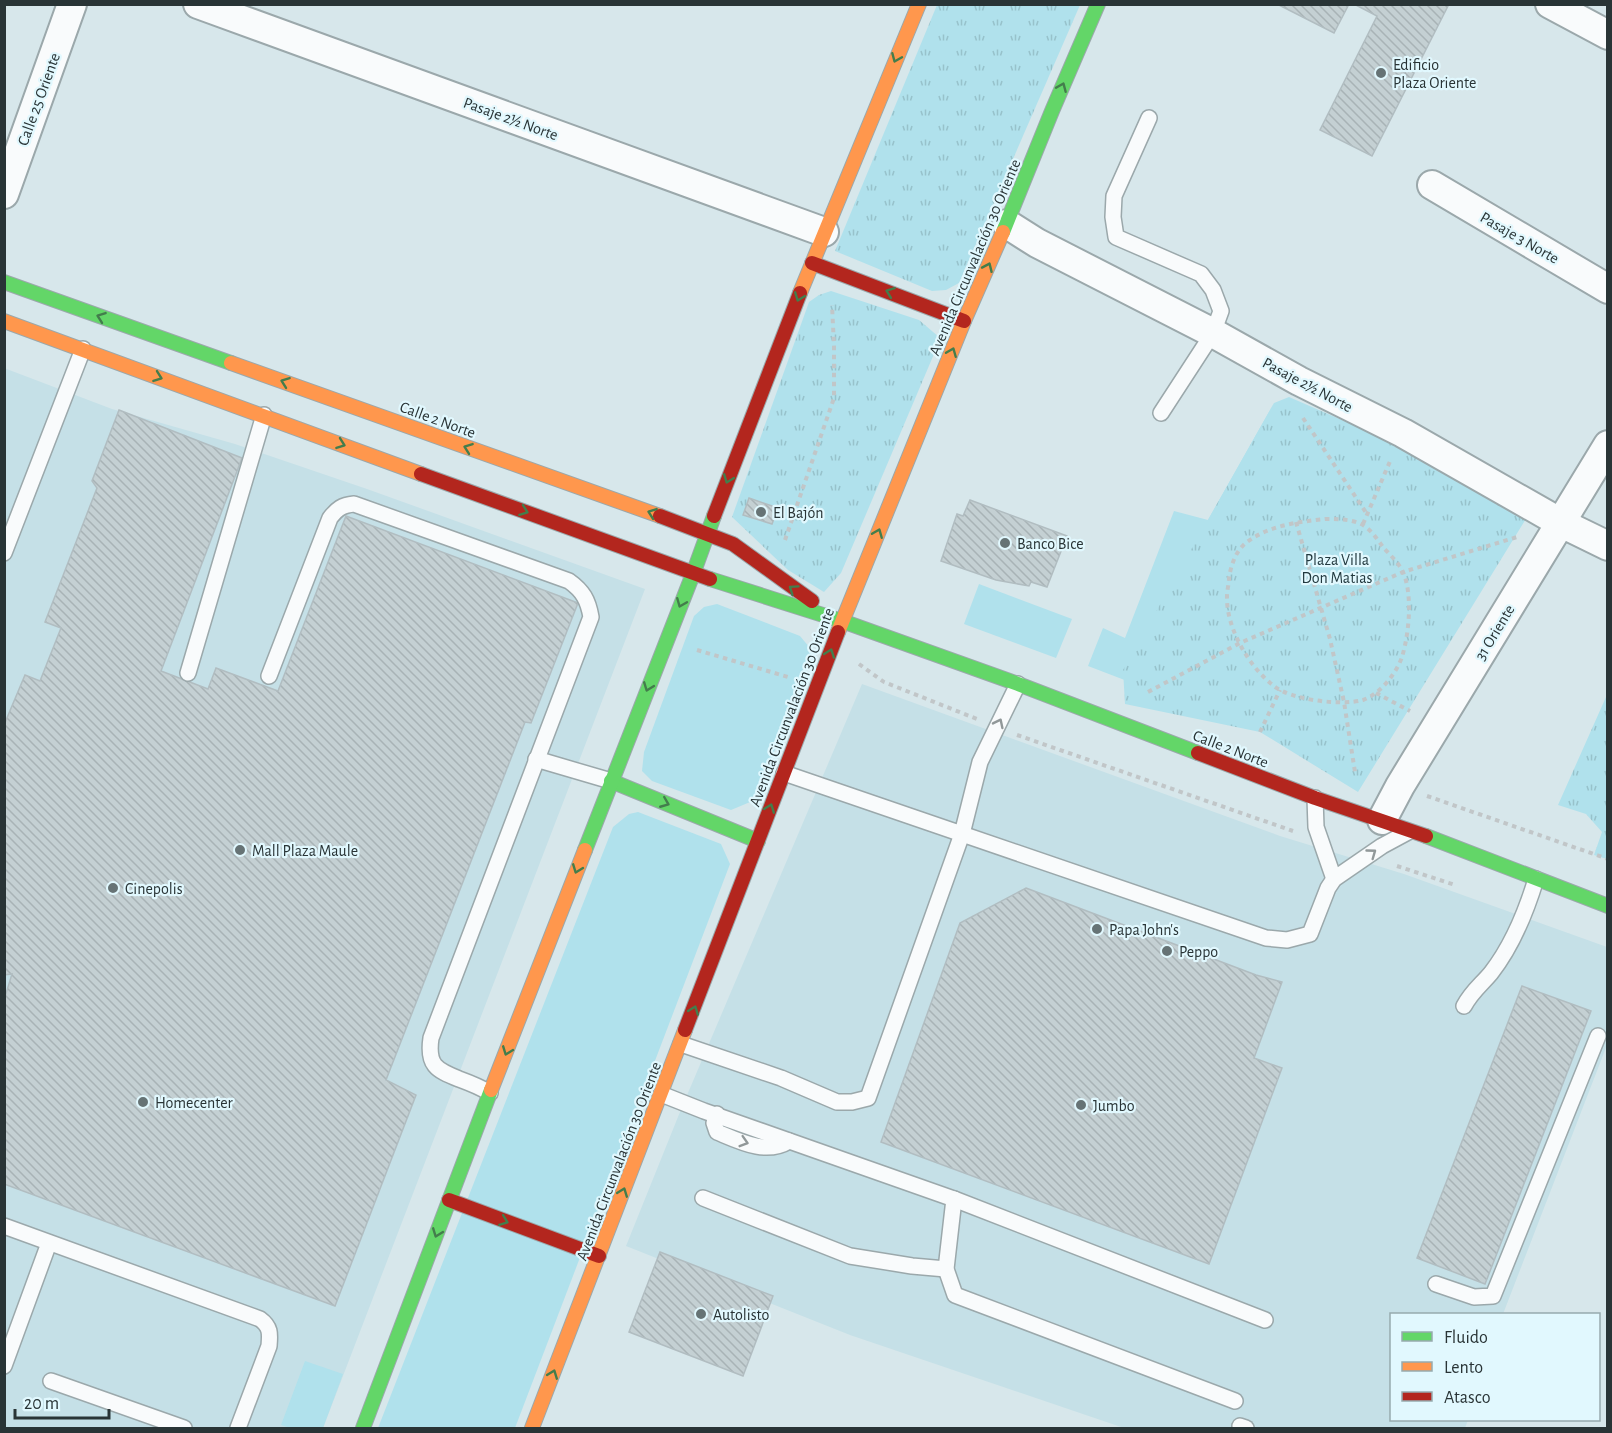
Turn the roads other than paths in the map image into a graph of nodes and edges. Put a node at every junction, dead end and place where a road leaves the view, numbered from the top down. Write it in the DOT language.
graph roads {
  1 [pos="72,4"];
  2 [pos="198,4"];
  3 [pos="919,4"];
  4 [pos="1098,4"];
  5 [pos="1550,4"];
  6 [pos="1608,35"];
  7 [pos="1149,118"];
  8 [pos="1432,185"];
  9 [pos="4,194"];
  10 [pos="1007,224"];
  11 [pos="824,232"];
  12 [pos="812,263"];
  13 [pos="4,282"];
  14 [pos="1608,288"];
  15 [pos="4,321"];
  16 [pos="964,321"];
  17 [pos="1213,333"];
  18 [pos="83,349"];
  19 [pos="1161,413"];
  20 [pos="264,415"];
  21 [pos="1608,445"];
  22 [pos="1561,523"];
  23 [pos="707,533"];
  24 [pos="1608,546"];
  25 [pos="4,553"];
  26 [pos="693,574"];
  27 [pos="842,621"];
  28 [pos="188,673"];
  29 [pos="269,676"];
  30 [pos="1018,684"];
  31 [pos="536,759"];
  32 [pos="784,773"];
  33 [pos="611,781"];
  34 [pos="1315,798"];
  35 [pos="1382,820"];
  36 [pos="1411,830"];
  37 [pos="962,834"];
  38 [pos="758,841"];
  39 [pos="1334,879"];
  40 [pos="1536,879"];
  41 [pos="1608,906"];
  42 [pos="1464,1006"];
  43 [pos="1598,1036"];
  44 [pos="681,1044"];
  45 [pos="490,1093"];
  46 [pos="661,1094"];
  47 [pos="703,1198"];
  48 [pos="954,1199"];
  49 [pos="449,1200"];
  50 [pos="4,1226"];
  51 [pos="49,1243"];
  52 [pos="599,1256"];
  53 [pos="946,1269"];
  54 [pos="1436,1284"];
  55 [pos="1265,1320"];
  56 [pos="4,1366"];
  57 [pos="51,1381"];
  58 [pos="1235,1401"];
  59 [pos="184,1428"];
  60 [pos="240,1428"];
  61 [pos="363,1428"];
  62 [pos="532,1428"];
  1 -- 9 [label="street, Calle 25 Oriente"];
  2 -- 11 [label="street, Pasaje 2½ Norte"];
  3 -- 11 [label="main road, one-way"];
  10 -- 4 [label="main road, Avenida Circunvalación 30 Oriente, one-way"];
  5 -- 6 [label="street"];
  7 -- 17 [label="lane"];
  8 -- 14 [label="street, Pasaje 3 Norte"];
  16 -- 10 [label="main road, Avenida Circunvalación 30 Oriente, one-way"];
  10 -- 17 [label="street, Pasaje 2½ Norte"];
  11 -- 12 [label="main road"];
  16 -- 12 [label="main road, one-way"];
  12 -- 23 [label="main road, one-way"];
  23 -- 13 [label="main road, Calle 2 Norte, one-way"];
  15 -- 18 [label="main road, Calle 2 Norte"];
  27 -- 16 [label="main road, Avenida Circunvalación 30 Oriente, one-way"];
  17 -- 19 [label="lane"];
  17 -- 22 [label="street, Pasaje 2½ Norte"];
  18 -- 20 [label="main road, Calle 2 Norte, one-way"];
  18 -- 25 [label="lane"];
  20 -- 26 [label="main road, Calle 2 Norte, one-way"];
  20 -- 28 [label="lane"];
  21 -- 22 [label="street, 31 Oriente"];
  22 -- 24 [label="street, Pasaje 2½ Norte"];
  22 -- 35 [label="street, 31 Oriente"];
  23 -- 26 [label="main road"];
  27 -- 23 [label="main road, Calle 2 Norte, one-way"];
  26 -- 27 [label="main road, Calle 2 Norte"];
  26 -- 33 [label="main road, one-way"];
  27 -- 30 [label="main road, Calle 2 Norte"];
  32 -- 27 [label="main road, Avenida Circunvalación 30 Oriente, one-way"];
  29 -- 31 [label="lane"];
  30 -- 34 [label="main road, Calle 2 Norte"];
  37 -- 30 [label="lane, one-way"];
  31 -- 33 [label="lane"];
  31 -- 45 [label="lane"];
  32 -- 37 [label="lane"];
  38 -- 32 [label="main road, Avenida Circunvalación 30 Oriente, one-way"];
  33 -- 38 [label="main road, one-way"];
  33 -- 45 [label="main road, one-way"];
  34 -- 35 [label="main road, Calle 2 Norte"];
  34 -- 39 [label="lane"];
  35 -- 36 [label="main road, Calle 2 Norte"];
  39 -- 36 [label="lane, one-way"];
  36 -- 40 [label="main road, Calle 2 Norte"];
  37 -- 39 [label="lane"];
  37 -- 44 [label="lane"];
  44 -- 38 [label="main road, Avenida Circunvalación 30 Oriente, one-way"];
  40 -- 41 [label="main road, Calle 2 Norte"];
  40 -- 42 [label="lane"];
  43 -- 54 [label="lane"];
  44 -- 46 [label="main road, Avenida Circunvalación 30 Oriente"];
  45 -- 49 [label="main road"];
  46 -- 48 [label="lane"];
  52 -- 46 [label="main road, Avenida Circunvalación 30 Oriente, one-way"];
  47 -- 53 [label="lane"];
  48 -- 53 [label="lane"];
  48 -- 55 [label="lane"];
  49 -- 52 [label="main road, one-way"];
  49 -- 61 [label="main road, one-way"];
  50 -- 51 [label="lane"];
  51 -- 56 [label="lane"];
  51 -- 60 [label="lane"];
  62 -- 52 [label="main road, Avenida Circunvalación 30 Oriente, one-way"];
  53 -- 58 [label="lane"];
  57 -- 59 [label="lane"];
}
